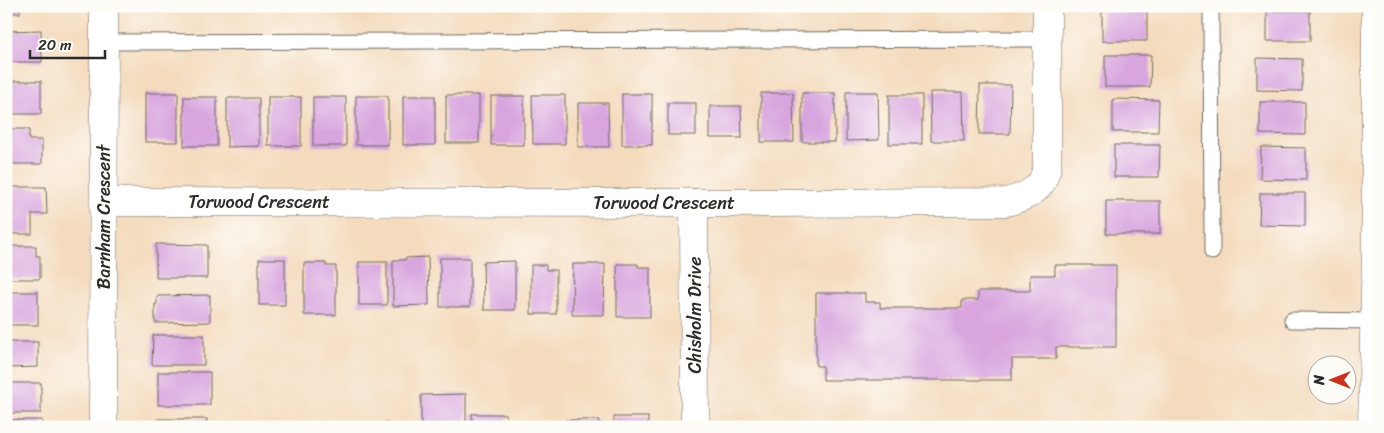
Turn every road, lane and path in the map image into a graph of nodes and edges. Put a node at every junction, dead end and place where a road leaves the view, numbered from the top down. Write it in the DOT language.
graph roads {
  1 [pos="104,6"];
  2 [pos="1048,6"];
  3 [pos="1211,6"];
  4 [pos="1376,6"];
  5 [pos="1048,39"];
  6 [pos="104,42"];
  7 [pos="1377,196"];
  8 [pos="104,202"];
  9 [pos="694,203"];
  10 [pos="1212,252"];
  11 [pos="1292,320"];
  12 [pos="1374,321"];
  13 [pos="1375,357"];
  14 [pos="103,427"];
  15 [pos="695,427"];
  16 [pos="1372,427"];
  1 -- 6 [label="street, Barnham Crescent"];
  2 -- 5 [label="street, Torwood Crescent"];
  3 -- 10 [label="lane"];
  4 -- 7 [label="street"];
  5 -- 6 [label="lane"];
  5 -- 9 [label="street, Torwood Crescent"];
  6 -- 8 [label="street, Barnham Crescent"];
  7 -- 12 [label="street"];
  8 -- 9 [label="street, Torwood Crescent"];
  8 -- 14 [label="street, Barnham Crescent"];
  9 -- 15 [label="street, Chisholm Drive"];
  11 -- 12 [label="lane"];
  12 -- 13 [label="street"];
  13 -- 16 [label="street"];
}
